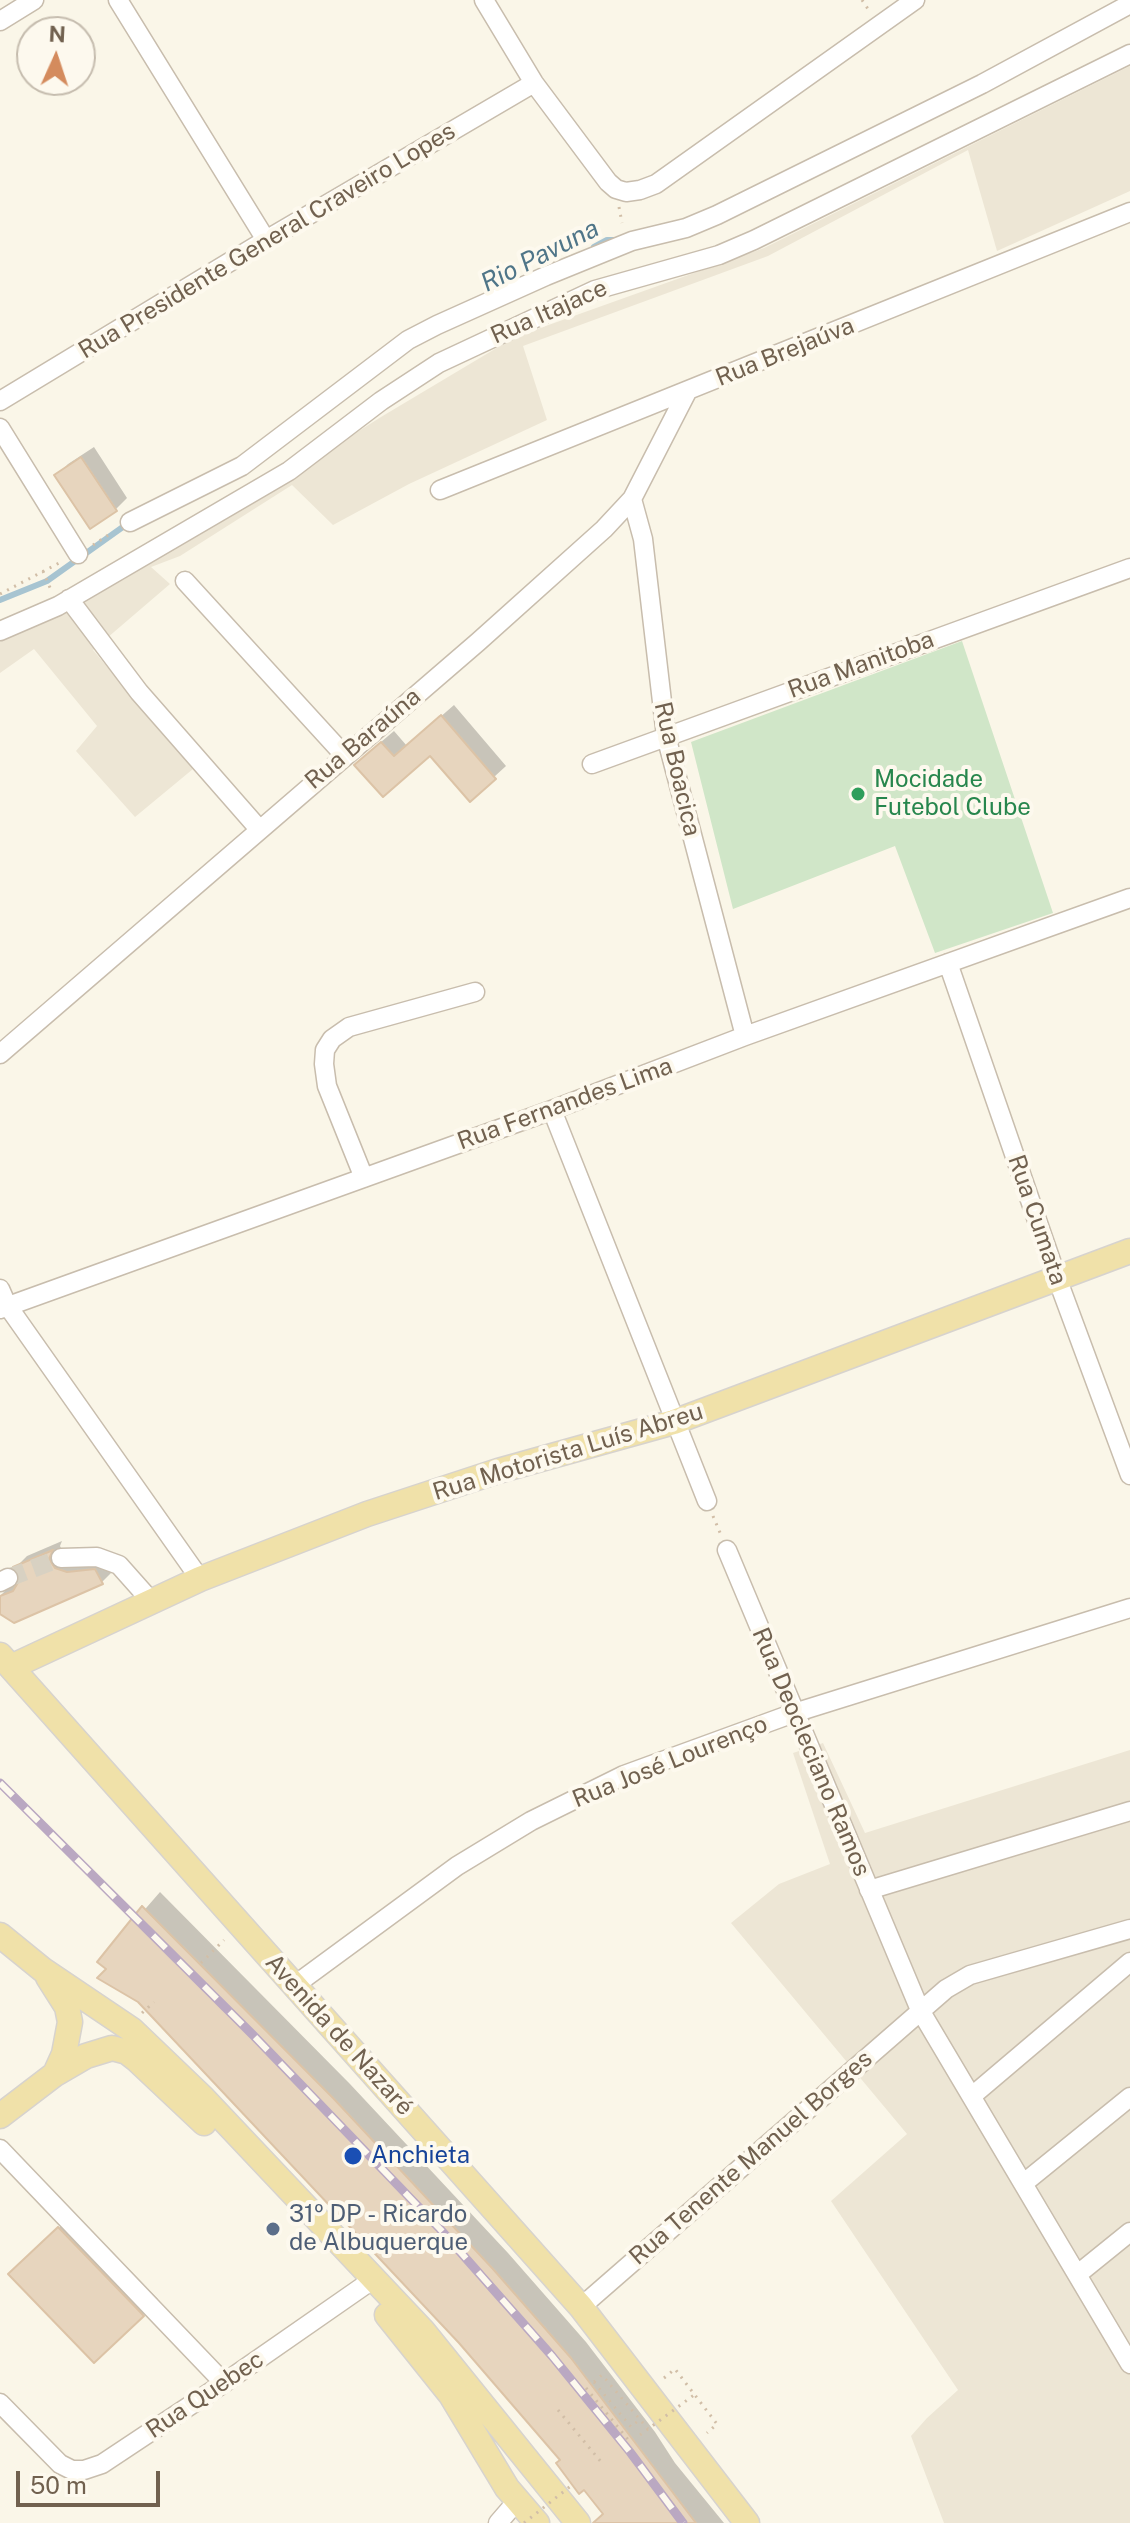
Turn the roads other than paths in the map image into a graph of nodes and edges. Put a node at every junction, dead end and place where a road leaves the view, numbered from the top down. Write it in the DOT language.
graph roads {
  1 [pos="34,0"];
  2 [pos="118,0"];
  3 [pos="484,0"];
  4 [pos="915,0"];
  5 [pos="1130,4"];
  6 [pos="0,21"];
  7 [pos="1130,54"];
  8 [pos="534,83"];
  9 [pos="1130,212"];
  10 [pos="266,240"];
  11 [pos="687,392"];
  12 [pos="0,401"];
  13 [pos="0,428"];
  14 [pos="440,490"];
  15 [pos="632,499"];
  16 [pos="130,522"];
  17 [pos="78,554"];
  18 [pos="1130,568"];
  19 [pos="185,581"];
  20 [pos="62,599"];
  21 [pos="0,631"];
  22 [pos="666,736"];
  23 [pos="344,755"];
  24 [pos="592,764"];
  25 [pos="259,829"];
  26 [pos="1130,898"];
  27 [pos="948,963"];
  28 [pos="475,992"];
  29 [pos="745,1036"];
  30 [pos="0,1054"];
  31 [pos="552,1110"];
  32 [pos="364,1178"];
  33 [pos="1130,1251"];
  34 [pos="1057,1278"];
  35 [pos="2,1301"];
  36 [pos="674,1422"];
  37 [pos="1130,1475"];
  38 [pos="707,1501"];
  39 [pos="727,1550"];
  40 [pos="61,1558"];
  41 [pos="200,1579"];
  42 [pos="151,1601"];
  43 [pos="1130,1608"];
  44 [pos="6,1661"];
  45 [pos="794,1713"];
  46 [pos="1130,1811"];
  47 [pos="869,1890"];
  48 [pos="1130,1929"];
  49 [pos="0,1935"];
  50 [pos="1130,1962"];
  51 [pos="43,1970"];
  52 [pos="295,1985"];
  53 [pos="920,2010"];
  54 [pos="55,2074"];
  55 [pos="972,2096"];
  56 [pos="1130,2097"];
  57 [pos="0,2116"];
  58 [pos="0,2149"];
  59 [pos="1024,2183"];
  60 [pos="1130,2232"];
  61 [pos="1078,2274"];
  62 [pos="369,2282"];
  63 [pos="581,2307"];
  64 [pos="1129,2360"];
  65 [pos="224,2383"];
  66 [pos="0,2403"];
  67 [pos="565,2490"];
  68 [pos="521,2512"];
  69 [pos="498,2523"];
  70 [pos="537,2523"];
  71 [pos="578,2523"];
  72 [pos="747,2523"];
  1 -- 6 [label="street"];
  2 -- 10 [label="street"];
  3 -- 8 [label="street"];
  4 -- 8 [label="street"];
  5 -- 16 [label="street, Rua Itajace"];
  7 -- 20 [label="street, Rua Itajace"];
  8 -- 10 [label="street, Rua Presidente General Craveiro Lopes"];
  9 -- 11 [label="street, Rua Brejaúva"];
  10 -- 12 [label="street, Rua Presidente General Craveiro Lopes"];
  11 -- 14 [label="street, Rua Brejaúva"];
  11 -- 15 [label="street, Rua Baraúna"];
  13 -- 17 [label="street"];
  15 -- 22 [label="street, Rua Boacica"];
  15 -- 23 [label="street, Rua Baraúna"];
  18 -- 22 [label="street, Rua Manitoba"];
  19 -- 23 [label="street"];
  20 -- 21 [label="street, Rua Itajace"];
  20 -- 25 [label="street"];
  22 -- 24 [label="street, Rua Manitoba"];
  22 -- 29 [label="street, Rua Boacica"];
  23 -- 25 [label="street, Rua Baraúna"];
  25 -- 30 [label="street, Rua Baraúna"];
  26 -- 27 [label="street, Rua Fernandes Lima"];
  27 -- 29 [label="street, Rua Fernandes Lima"];
  27 -- 34 [label="street, Rua Cumata"];
  28 -- 32 [label="street"];
  29 -- 31 [label="street, Rua Fernandes Lima"];
  31 -- 32 [label="street, Rua Fernandes Lima"];
  31 -- 36 [label="street"];
  32 -- 35 [label="street, Rua Fernandes Lima"];
  33 -- 34 [label="main road, Rua Motorista Luís Abreu"];
  34 -- 36 [label="main road, Rua Motorista Luís Abreu"];
  34 -- 37 [label="street, Rua Cumata"];
  35 -- 41 [label="street"];
  36 -- 38 [label="street"];
  36 -- 41 [label="main road, Rua Motorista Luís Abreu"];
  39 -- 45 [label="street, Rua Deocleciano Ramos"];
  40 -- 42 [label="street"];
  41 -- 42 [label="main road, Rua Motorista Luís Abreu"];
  42 -- 44 [label="main road, Rua Motorista Luís Abreu"];
  43 -- 45 [label="street, Rua José Lourenço"];
  44 -- 52 [label="main road, Avenida de Nazaré"];
  45 -- 47 [label="street, Rua Deocleciano Ramos"];
  45 -- 52 [label="street, Rua José Lourenço"];
  46 -- 47 [label="street"];
  47 -- 53 [label="street, Rua Deocleciano Ramos"];
  48 -- 53 [label="street, Rua Tenente Manuel Borges"];
  49 -- 51 [label="main road"];
  50 -- 55 [label="street"];
  51 -- 54 [label="main road"];
  51 -- 62 [label="main road"];
  52 -- 63 [label="main road, Avenida de Nazaré"];
  53 -- 55 [label="street, Rua Deocleciano Ramos"];
  53 -- 63 [label="street, Rua Tenente Manuel Borges"];
  54 -- 57 [label="main road"];
  54 -- 62 [label="main road"];
  55 -- 59 [label="street, Rua Deocleciano Ramos"];
  56 -- 59 [label="street"];
  58 -- 65 [label="street"];
  59 -- 61 [label="street, Rua Deocleciano Ramos"];
  60 -- 61 [label="street"];
  61 -- 64 [label="street, Rua Deocleciano Ramos"];
  62 -- 65 [label="street, Rua Quebec"];
  62 -- 67 [label="main road"];
  62 -- 68 [label="main road"];
  63 -- 72 [label="main road, Avenida de Nazaré"];
  65 -- 66 [label="street, Rua Quebec"];
  67 -- 68 [label="main road"];
  67 -- 71 [label="main road"];
  68 -- 69 [label="street"];
  68 -- 70 [label="main road"];
}
